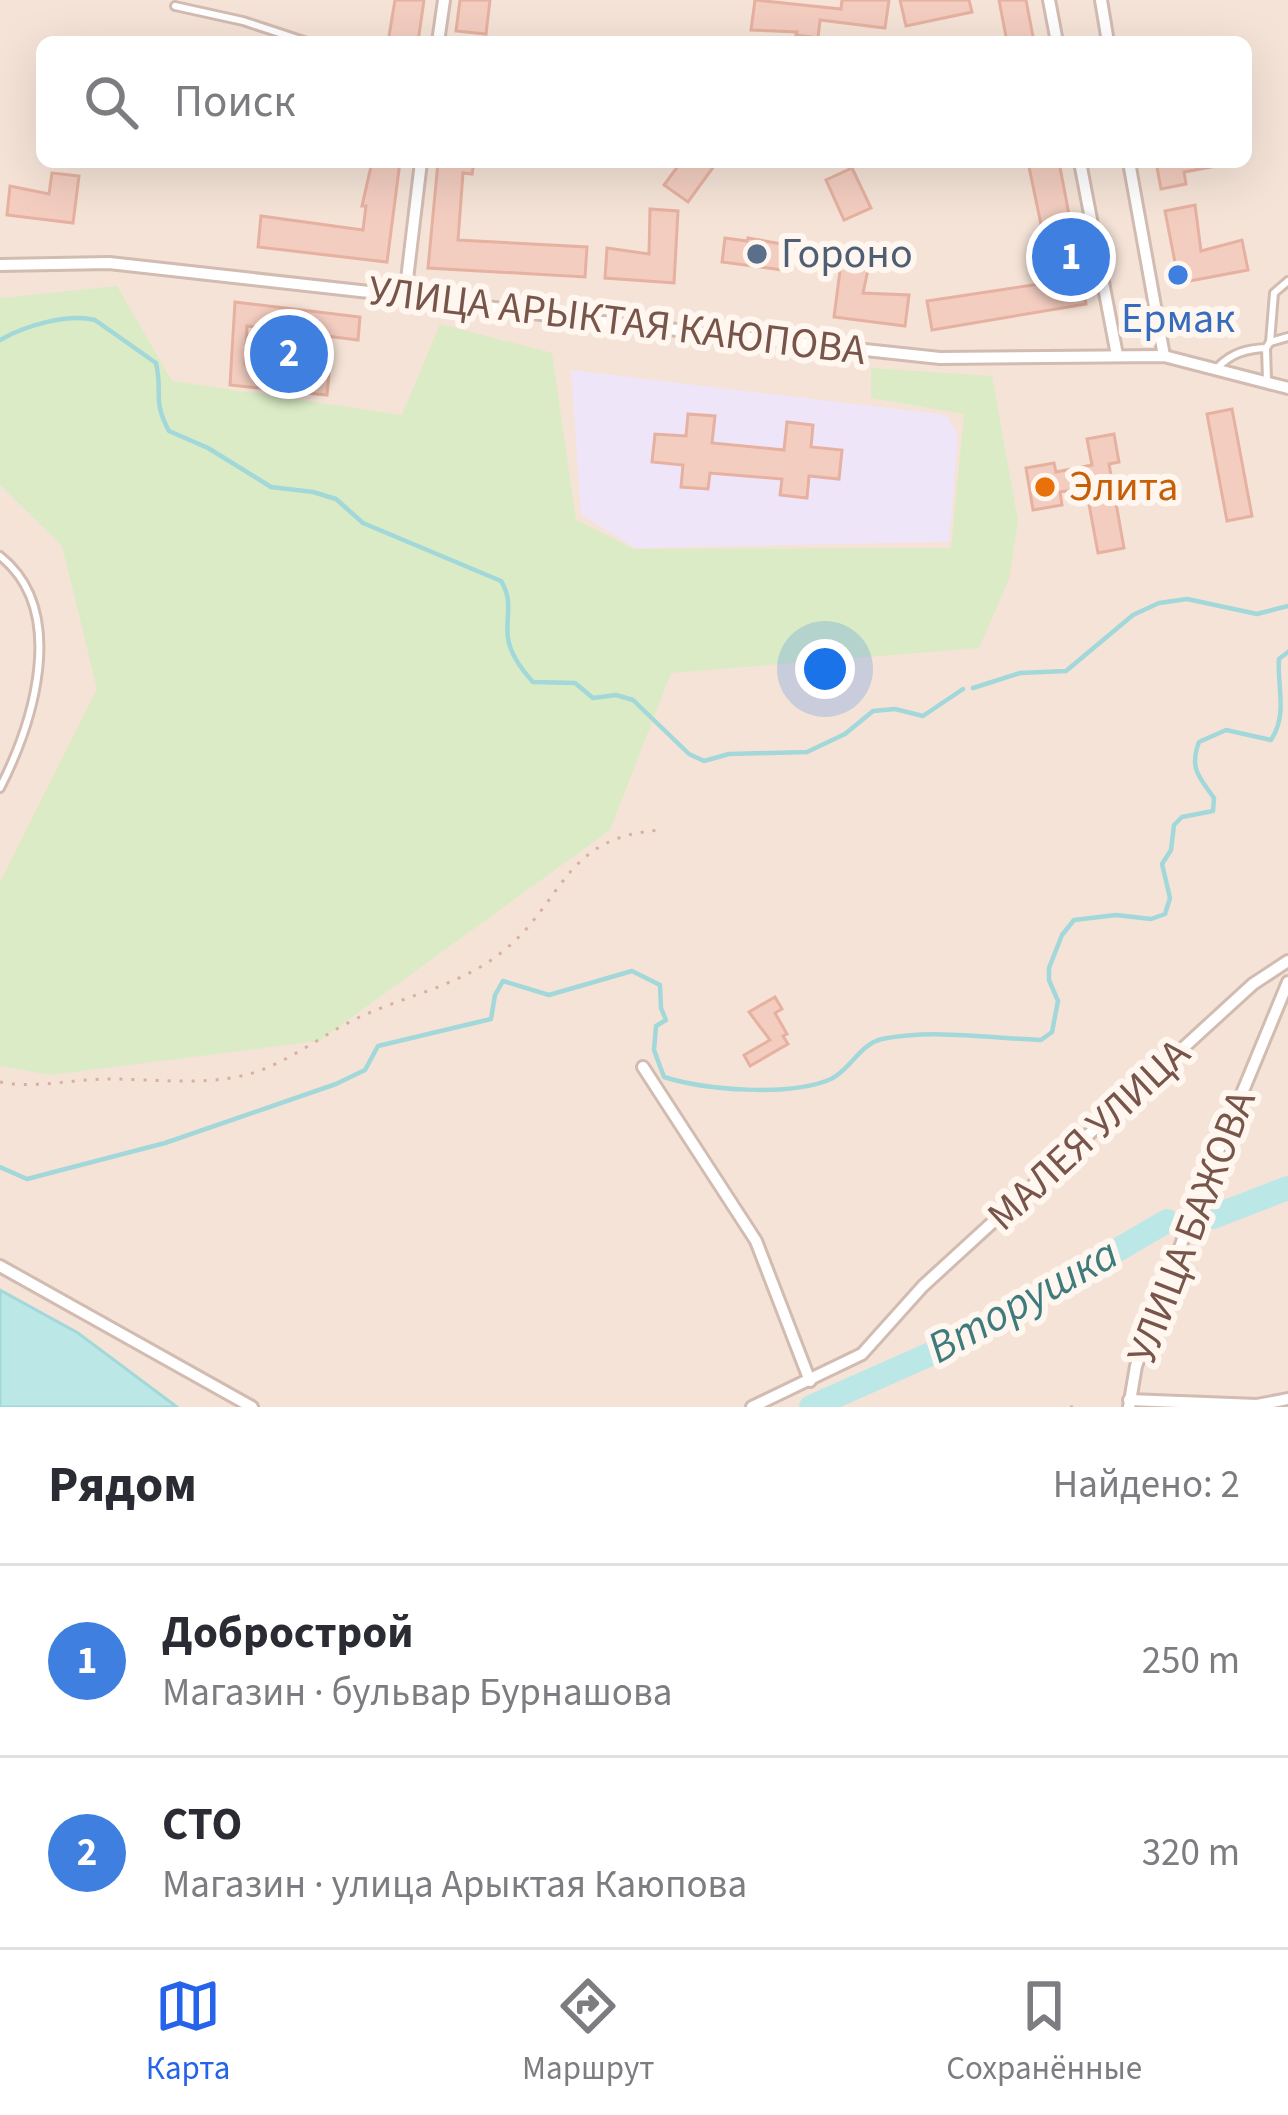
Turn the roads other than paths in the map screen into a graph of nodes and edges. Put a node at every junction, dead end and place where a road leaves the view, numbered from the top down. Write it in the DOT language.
graph roads {
  1 [pos="445,0"];
  2 [pos="1049,0"];
  3 [pos="1101,0"];
  4 [pos="175,6"];
  5 [pos="289,36"];
  6 [pos="439,36"];
  7 [pos="1056,36"];
  8 [pos="1107,36"];
  9 [pos="420,168"];
  10 [pos="1081,168"];
  11 [pos="1131,168"];
  12 [pos="0,265"];
  13 [pos="1288,280"];
  14 [pos="405,296"];
  15 [pos="1288,337"];
  16 [pos="1268,345"];
  17 [pos="1117,355"];
  18 [pos="1164,356"];
  19 [pos="1215,369"];
  20 [pos="1268,383"];
  21 [pos="1288,388"];
  22 [pos="0,556"];
  23 [pos="0,788"];
  24 [pos="1288,961"];
  25 [pos="1288,982"];
  26 [pos="1275,1015"];
  27 [pos="1288,1022"];
  28 [pos="643,1067"];
  29 [pos="0,1266"];
  30 [pos="810,1381"];
  31 [pos="1288,1399"];
  32 [pos="1129,1404"];
  33 [pos="252,1407"];
  34 [pos="752,1407"];
  1 -- 6 [label="street"];
  2 -- 7 [label="street"];
  3 -- 8 [label="street"];
  4 -- 5 [label="lane"];
  9 -- 14 [label="street"];
  10 -- 17 [label="street"];
  11 -- 18 [label="street"];
  12 -- 14 [label="street, УЛИЦА АРЫКТАЯ КАЮПОВА"];
  13 -- 16 [label="lane"];
  14 -- 17 [label="street, УЛИЦА АРЫКТАЯ КАЮПОВА"];
  15 -- 16 [label="lane"];
  16 -- 19 [label="lane"];
  16 -- 20 [label="lane"];
  17 -- 18 [label="street, УЛИЦА АРЫКТАЯ КАЮПОВА"];
  18 -- 19 [label="street, УЛИЦА АРЫКТАЯ КАЮПОВА"];
  19 -- 20 [label="street, УЛИЦА АРЫКТАЯ КАЮПОВА"];
  20 -- 21 [label="street, УЛИЦА АРЫКТАЯ КАЮПОВА"];
  22 -- 23 [label="lane"];
  24 -- 30 [label="street, МАЛЕЯ УЛИЦА"];
  25 -- 26 [label="street, УЛИЦА БАЖОВА"];
  26 -- 27 [label="street"];
  26 -- 32 [label="street, УЛИЦА БАЖОВА"];
  28 -- 30 [label="street"];
  29 -- 33 [label="street"];
  30 -- 34 [label="street, МАЛЕЯ УЛИЦА"];
  31 -- 32 [label="street"];
}
